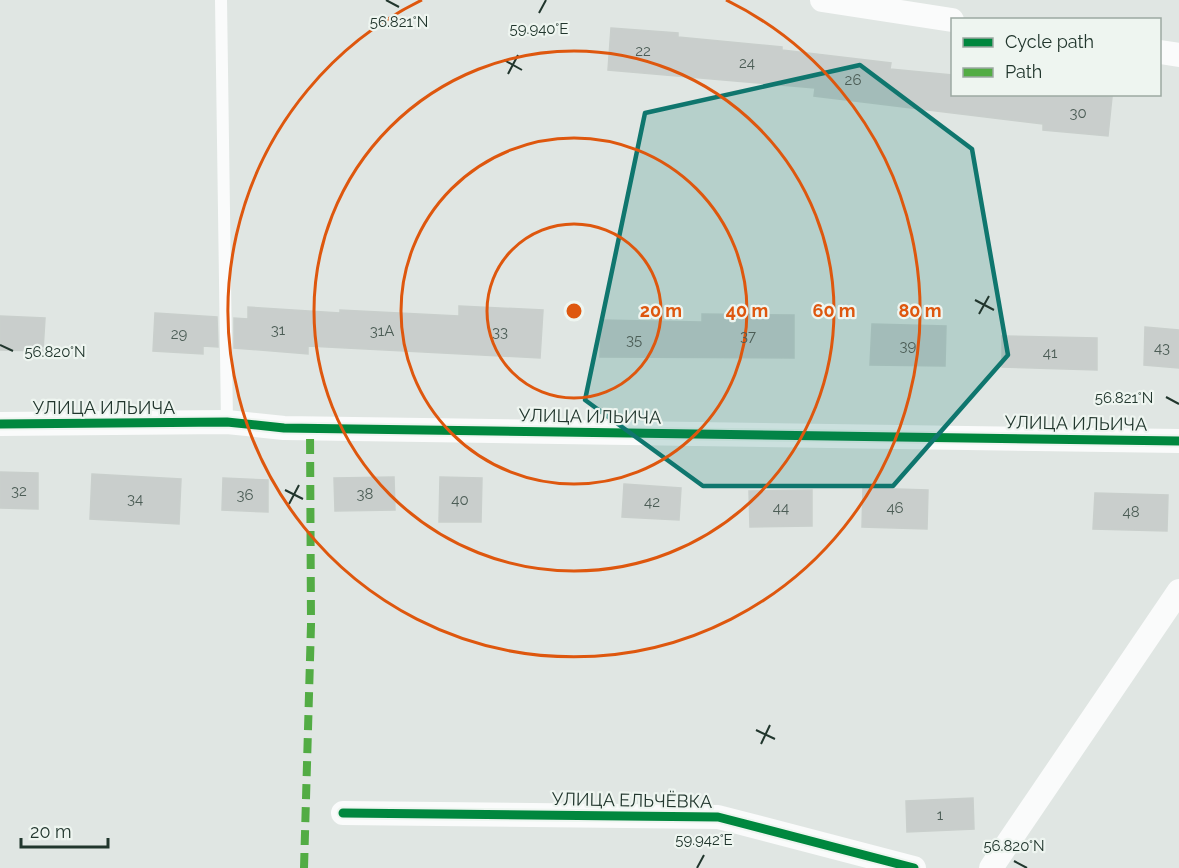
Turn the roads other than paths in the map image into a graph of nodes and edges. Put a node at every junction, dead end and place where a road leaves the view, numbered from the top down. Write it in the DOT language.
graph roads {
  1 [pos="221,0"];
  2 [pos="822,0"];
  3 [pos="951,20"];
  4 [pos="1161,52"];
  5 [pos="1179,56"];
  6 [pos="227,422"];
  7 [pos="0,424"];
  8 [pos="1179,441"];
  9 [pos="1179,591"];
  10 [pos="343,813"];
  11 [pos="914,868"];
  12 [pos="991,868"];
  1 -- 6 [label="lane"];
  2 -- 3 [label="street"];
  4 -- 5 [label="street"];
  6 -- 7 [label="street, УЛИЦА ИЛЬИЧА"];
  6 -- 8 [label="street, УЛИЦА ИЛЬИЧА"];
  9 -- 12 [label="street"];
  10 -- 11 [label="street, УЛИЦА ЕЛЬЧЁВКА"];
}
